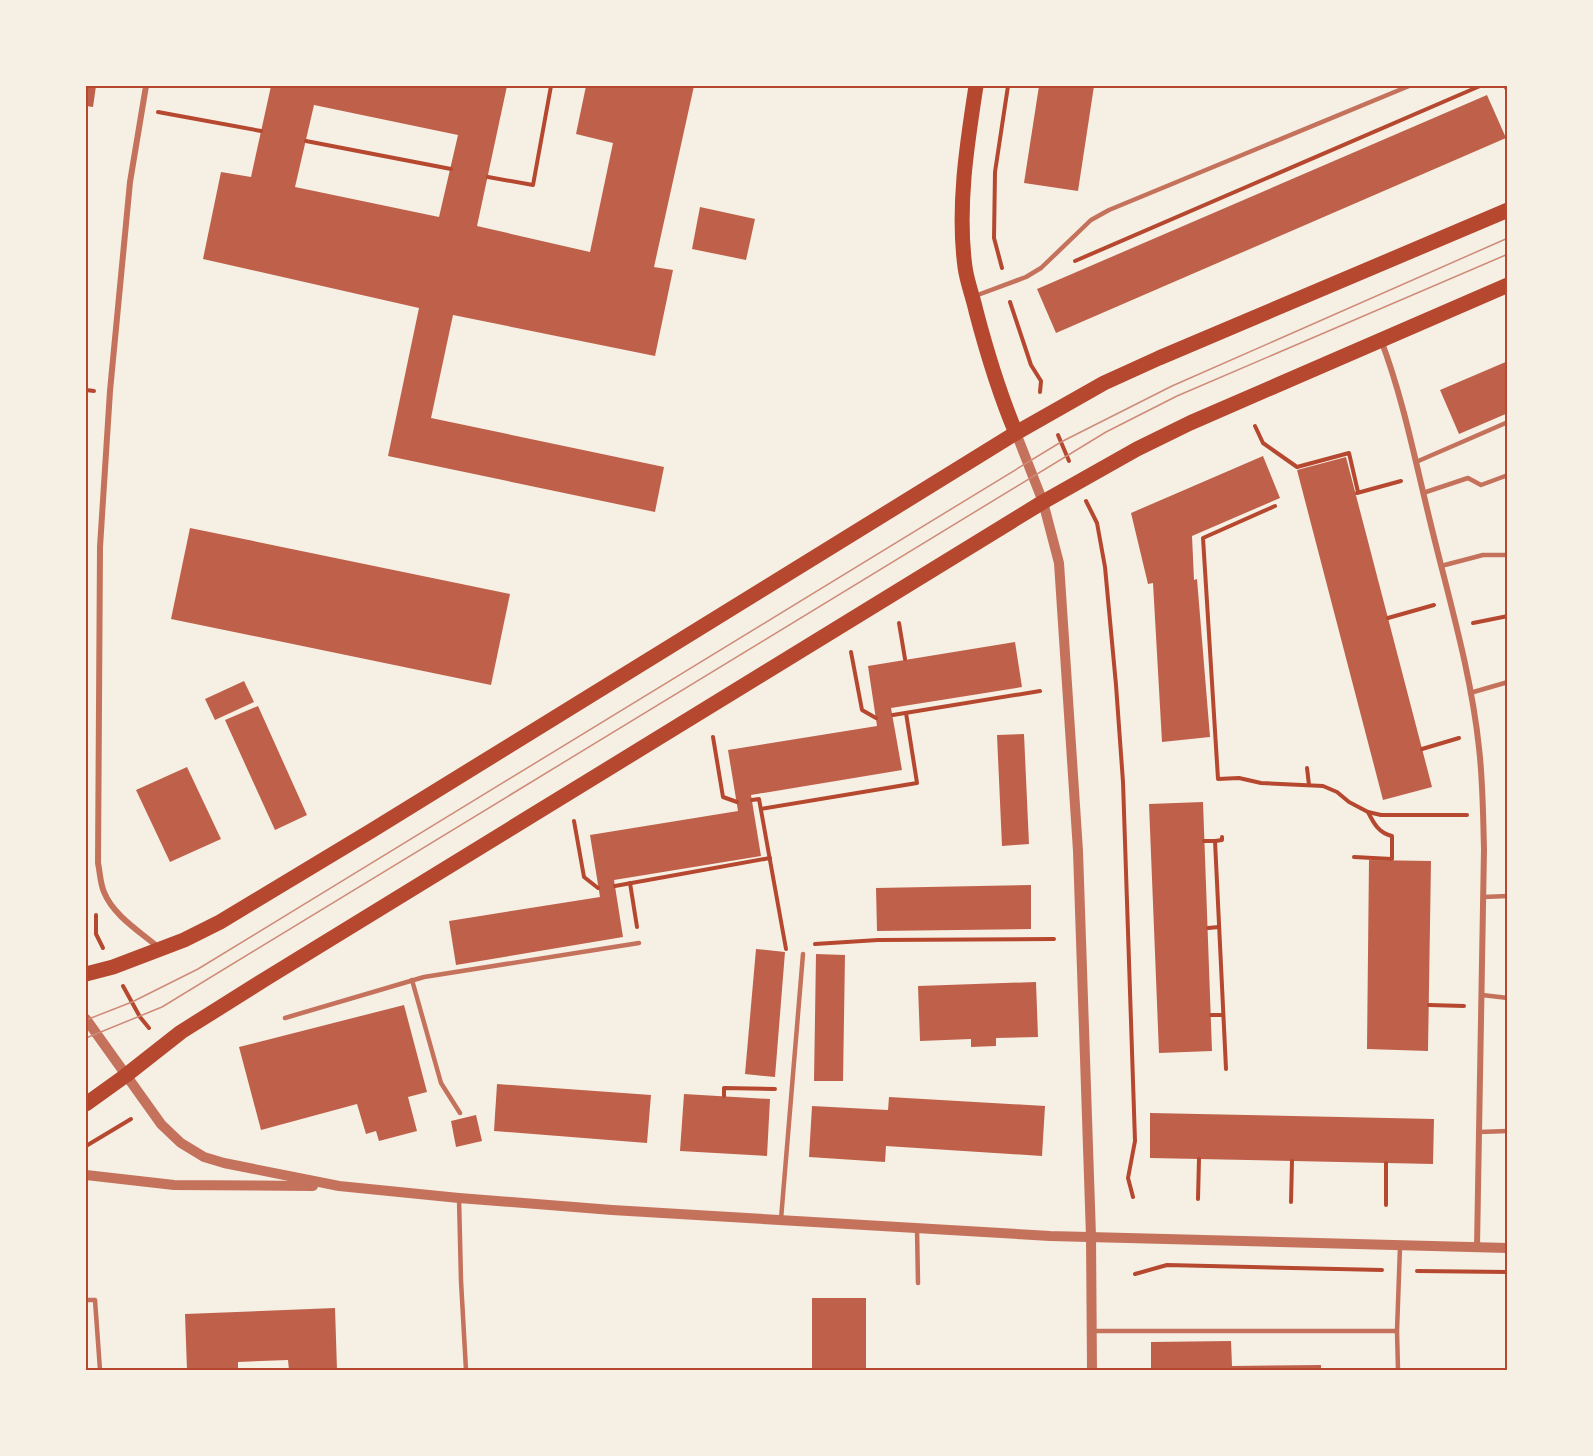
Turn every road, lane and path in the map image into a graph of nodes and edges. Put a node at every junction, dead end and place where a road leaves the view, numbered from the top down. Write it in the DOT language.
graph roads {
  1 [pos="146,86"];
  2 [pos="551,86"];
  3 [pos="976,86"];
  4 [pos="1008,86"];
  5 [pos="1409,86"];
  6 [pos="1480,86"];
  7 [pos="142,110"];
  8 [pos="261,131"];
  9 [pos="306,141"];
  10 [pos="450,169"];
  11 [pos="488,177"];
  12 [pos="1508,210"];
  13 [pos="1065,264"];
  14 [pos="1006,285"];
  15 [pos="1508,285"];
  16 [pos="973,297"];
  17 [pos="1381,340"];
  18 [pos="1050,414"];
  19 [pos="1508,422"];
  20 [pos="1255,426"];
  21 [pos="1016,433"];
  22 [pos="1416,462"];
  23 [pos="1508,475"];
  24 [pos="1404,480"];
  25 [pos="1078,482"];
  26 [pos="1423,494"];
  27 [pos="1043,502"];
  28 [pos="1275,506"];
  29 [pos="1508,555"];
  30 [pos="1441,566"];
  31 [pos="1435,605"];
  32 [pos="1508,616"];
  33 [pos="1389,618"];
  34 [pos="899,623"];
  35 [pos="1476,623"];
  36 [pos="852,652"];
  37 [pos="905,659"];
  38 [pos="1508,682"];
  39 [pos="1040,691"];
  40 [pos="1470,693"];
  41 [pos="906,713"];
  42 [pos="893,715"];
  43 [pos="876,718"];
  44 [pos="713,737"];
  45 [pos="1462,737"];
  46 [pos="1422,749"];
  47 [pos="1307,768"];
  48 [pos="1309,785"];
  49 [pos="752,800"];
  50 [pos="737,802"];
  51 [pos="761,809"];
  52 [pos="1368,812"];
  53 [pos="1468,815"];
  54 [pos="574,821"];
  55 [pos="1222,837"];
  56 [pos="1204,841"];
  57 [pos="1215,841"];
  58 [pos="770,858"];
  59 [pos="1354,858"];
  60 [pos="630,883"];
  61 [pos="615,886"];
  62 [pos="598,888"];
  63 [pos="1505,896"];
  64 [pos="1483,897"];
  65 [pos="1219,927"];
  66 [pos="1208,928"];
  67 [pos="96,934"];
  68 [pos="1054,939"];
  69 [pos="639,943"];
  70 [pos="161,949"];
  71 [pos="787,953"];
  72 [pos="803,954"];
  73 [pos="113,967"];
  74 [pos="86,974"];
  75 [pos="412,981"];
  76 [pos="1482,995"];
  77 [pos="1508,998"];
  78 [pos="1429,1005"];
  79 [pos="1466,1006"];
  80 [pos="1211,1015"];
  81 [pos="1223,1015"];
  82 [pos="285,1018"];
  83 [pos="86,1020"];
  84 [pos="162,1046"];
  85 [pos="1226,1069"];
  86 [pos="125,1076"];
  87 [pos="791,1090"];
  88 [pos="724,1096"];
  89 [pos="86,1104"];
  90 [pos="460,1113"];
  91 [pos="132,1118"];
  92 [pos="1508,1131"];
  93 [pos="1479,1132"];
  94 [pos="86,1146"];
  95 [pos="1199,1159"];
  96 [pos="1292,1161"];
  97 [pos="1386,1163"];
  98 [pos="86,1175"];
  99 [pos="339,1186"];
  100 [pos="1133,1197"];
  101 [pos="459,1198"];
  102 [pos="1198,1199"];
  103 [pos="1291,1202"];
  104 [pos="1386,1205"];
  105 [pos="781,1219"];
  106 [pos="917,1227"];
  107 [pos="1091,1236"];
  108 [pos="1400,1246"];
  109 [pos="1477,1247"];
  110 [pos="1508,1248"];
  111 [pos="1399,1270"];
  112 [pos="1508,1272"];
  113 [pos="1135,1274"];
  114 [pos="918,1283"];
  115 [pos="86,1300"];
  116 [pos="1091,1330"];
  117 [pos="1397,1331"];
  118 [pos="100,1371"];
  119 [pos="466,1371"];
  120 [pos="1092,1371"];
  121 [pos="1398,1371"];
  1 -- 7 [label="street"];
  2 -- 11 [label="path"];
  3 -- 16 [label="main road"];
  4 -- 14 [label="path"];
  5 -- 14 [label="lane"];
  6 -- 13 [label="path"];
  7 -- 8 [label="path"];
  7 -- 70 [label="street"];
  9 -- 10 [label="path"];
  12 -- 18 [label="main road"];
  14 -- 16 [label="lane"];
  14 -- 18 [label="path"];
  15 -- 17 [label="main road"];
  16 -- 21 [label="main road"];
  17 -- 22 [label="street"];
  17 -- 25 [label="main road"];
  18 -- 21 [label="main road"];
  18 -- 25 [label="path"];
  19 -- 22 [label="lane"];
  20 -- 24 [label="path"];
  21 -- 27 [label="street"];
  21 -- 70 [label="main road"];
  22 -- 26 [label="street"];
  23 -- 26 [label="lane"];
  25 -- 27 [label="main road"];
  25 -- 100 [label="path"];
  26 -- 30 [label="street"];
  27 -- 84 [label="main road"];
  27 -- 107 [label="street"];
  28 -- 48 [label="path"];
  29 -- 30 [label="lane"];
  30 -- 40 [label="street"];
  31 -- 33 [label="path"];
  32 -- 35 [label="path"];
  34 -- 37 [label="path"];
  36 -- 43 [label="path"];
  38 -- 40 [label="lane"];
  39 -- 41 [label="path"];
  40 -- 64 [label="street"];
  41 -- 42 [label="path"];
  41 -- 51 [label="path"];
  44 -- 50 [label="path"];
  45 -- 46 [label="path"];
  47 -- 48 [label="path"];
  48 -- 52 [label="path"];
  49 -- 51 [label="path"];
  51 -- 58 [label="path"];
  52 -- 53 [label="path"];
  52 -- 59 [label="path"];
  54 -- 62 [label="path"];
  55 -- 57 [label="path"];
  56 -- 57 [label="path"];
  57 -- 65 [label="path"];
  58 -- 60 [label="path"];
  58 -- 71 [label="path"];
  60 -- 61 [label="path"];
  60 -- 69 [label="path"];
  63 -- 64 [label="lane"];
  64 -- 76 [label="street"];
  65 -- 66 [label="path"];
  65 -- 81 [label="path"];
  67 -- 73 [label="path"];
  68 -- 72 [label="path"];
  69 -- 75 [label="lane"];
  70 -- 73 [label="main road"];
  72 -- 87 [label="lane"];
  73 -- 74 [label="main road"];
  73 -- 84 [label="path"];
  75 -- 82 [label="lane"];
  75 -- 90 [label="lane"];
  76 -- 77 [label="lane"];
  76 -- 93 [label="street"];
  78 -- 79 [label="path"];
  80 -- 81 [label="path"];
  81 -- 85 [label="path"];
  83 -- 86 [label="street"];
  84 -- 86 [label="main road"];
  86 -- 89 [label="main road"];
  86 -- 99 [label="street"];
  87 -- 88 [label="path"];
  87 -- 105 [label="lane"];
  91 -- 94 [label="path"];
  92 -- 93 [label="lane"];
  93 -- 109 [label="street"];
  95 -- 102 [label="path"];
  96 -- 103 [label="path"];
  97 -- 104 [label="path"];
  98 -- 99 [label="street"];
  99 -- 101 [label="street"];
  101 -- 105 [label="street"];
  101 -- 119 [label="lane"];
  105 -- 106 [label="street"];
  106 -- 107 [label="street"];
  106 -- 114 [label="lane"];
  107 -- 108 [label="street"];
  107 -- 116 [label="street"];
  108 -- 109 [label="street"];
  108 -- 111 [label="lane"];
  109 -- 110 [label="street"];
  111 -- 112 [label="path"];
  111 -- 113 [label="path"];
  111 -- 117 [label="lane"];
  115 -- 118 [label="lane"];
  116 -- 117 [label="lane"];
  116 -- 120 [label="street"];
  117 -- 121 [label="lane"];
}
